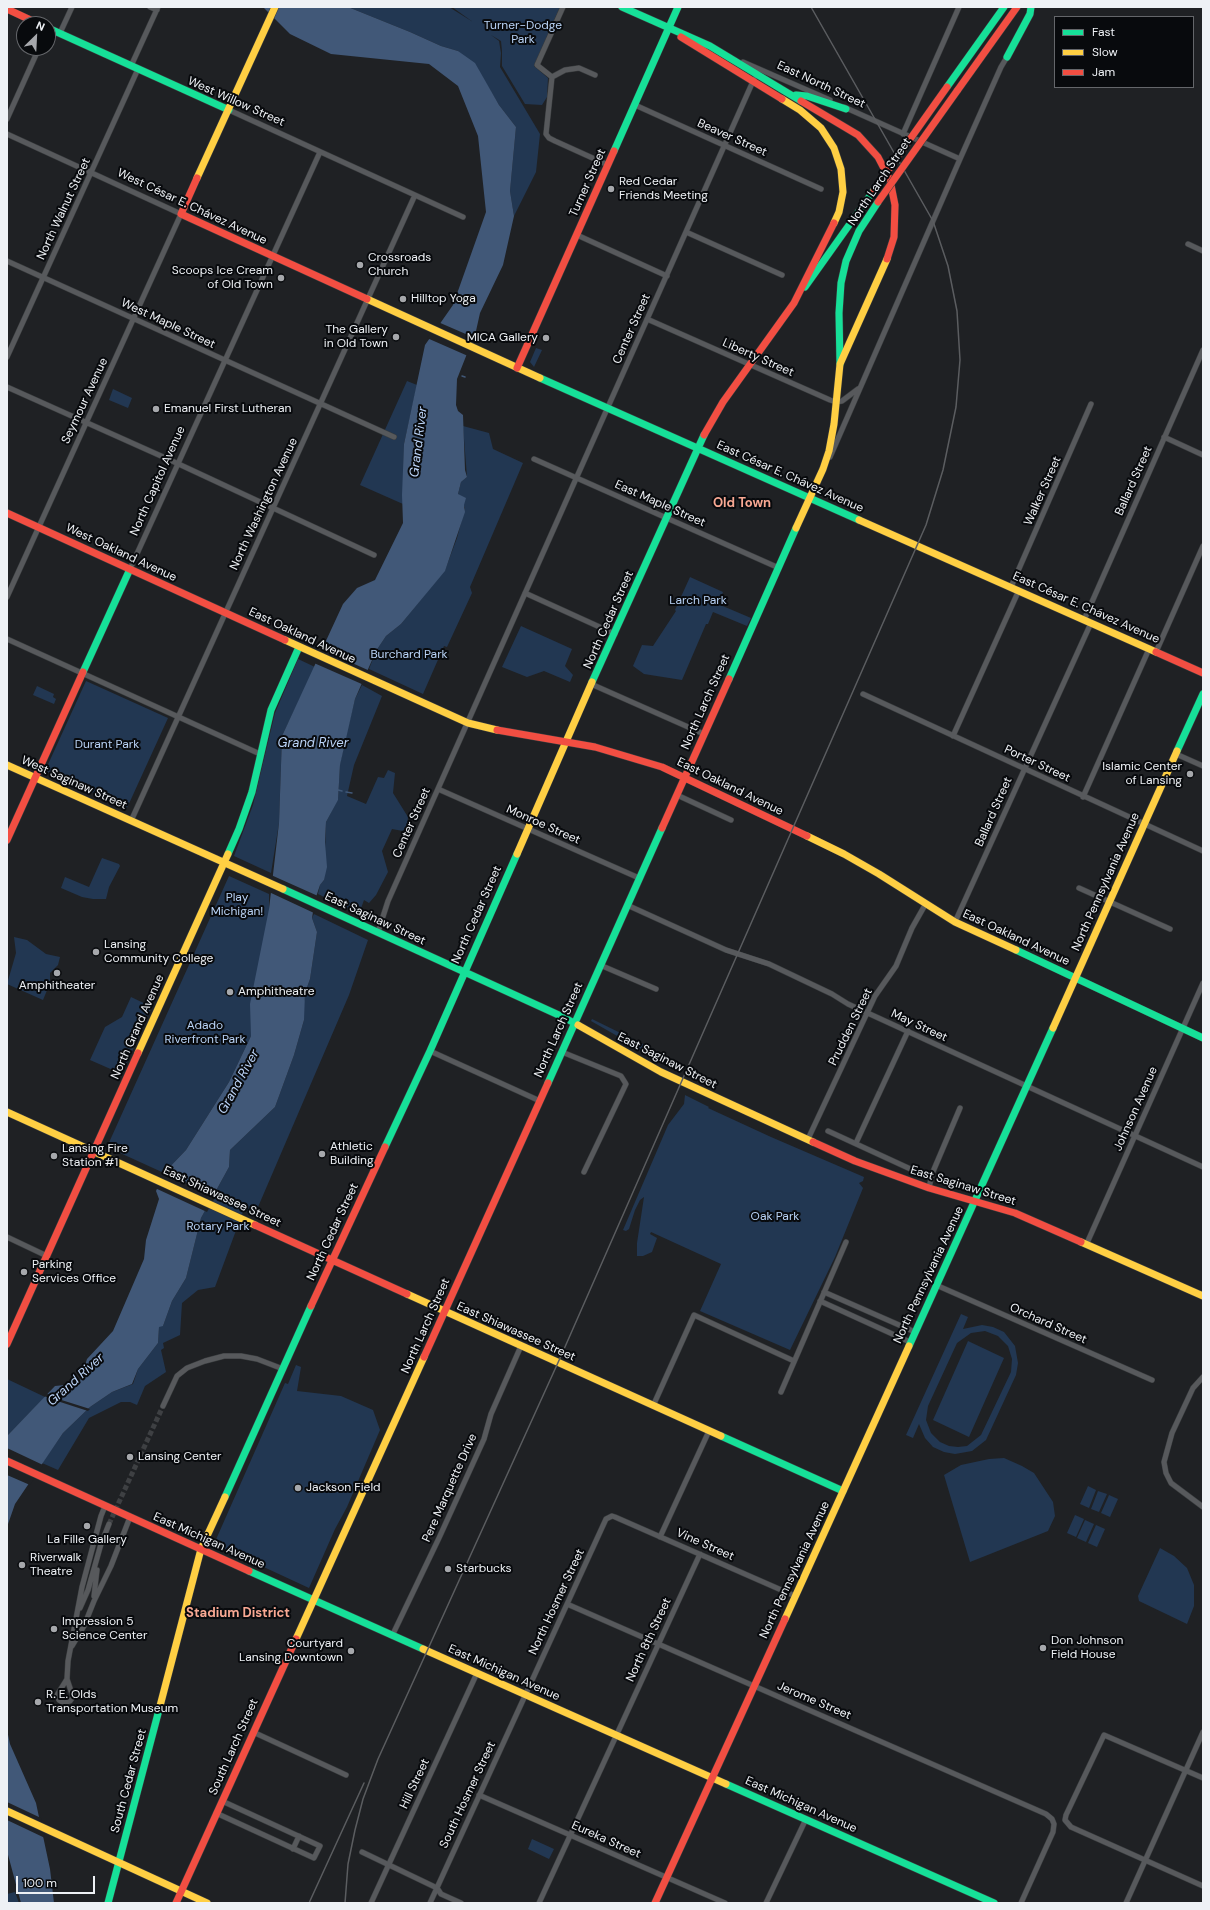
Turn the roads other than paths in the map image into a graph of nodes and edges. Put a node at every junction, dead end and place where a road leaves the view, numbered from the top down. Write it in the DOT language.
graph roads {
  1 [pos="72,7"];
  2 [pos="150,7"];
  3 [pos="276,7"];
  4 [pos="563,7"];
  5 [pos="622,7"];
  6 [pos="678,7"];
  7 [pos="959,7"];
  8 [pos="1004,7"];
  9 [pos="1018,7"];
  10 [pos="1031,7"];
  11 [pos="7,9"];
  12 [pos="158,9"];
  13 [pos="22,16"];
  14 [pos="672,30"];
  15 [pos="56,32"];
  16 [pos="60,34"];
  17 [pos="35,56"];
  18 [pos="730,57"];
  19 [pos="1007,57"];
  20 [pos="135,67"];
  21 [pos="757,73"];
  22 [pos="594,74"];
  23 [pos="552,77"];
  24 [pos="755,83"];
  25 [pos="793,95"];
  26 [pos="635,105"];
  27 [pos="846,109"];
  28 [pos="228,110"];
  29 [pos="7,119"];
  30 [pos="7,134"];
  31 [pos="903,134"];
  32 [pos="724,146"];
  33 [pos="320,152"];
  34 [pos="960,159"];
  35 [pos="608,165"];
  36 [pos="91,173"];
  37 [pos="821,189"];
  38 [pos="415,195"];
  39 [pos="181,214"];
  40 [pos="463,217"];
  41 [pos="686,232"];
  42 [pos="576,235"];
  43 [pos="1188,244"];
  44 [pos="1203,251"];
  45 [pos="272,256"];
  46 [pos="7,261"];
  47 [pos="782,275"];
  48 [pos="667,276"];
  49 [pos="43,278"];
  50 [pos="368,299"];
  51 [pos="794,302"];
  52 [pos="133,319"];
  53 [pos="648,319"];
  54 [pos="1203,350"];
  55 [pos="7,357"];
  56 [pos="225,361"];
  57 [pos="840,364"];
  58 [pos="749,365"];
  59 [pos="518,368"];
  60 [pos="7,387"];
  61 [pos="859,388"];
  62 [pos="836,402"];
  63 [pos="320,404"];
  64 [pos="1091,404"];
  65 [pos="608,408"];
  66 [pos="86,423"];
  67 [pos="394,437"];
  68 [pos="1164,437"];
  69 [pos="698,448"];
  70 [pos="1203,455"];
  71 [pos="534,459"];
  72 [pos="178,464"];
  73 [pos="823,469"];
  74 [pos="576,478"];
  75 [pos="810,497"];
  76 [pos="273,508"];
  77 [pos="7,513"];
  78 [pos="667,518"];
  79 [pos="38,527"];
  80 [pos="1203,546"];
  81 [pos="374,555"];
  82 [pos="779,568"];
  83 [pos="130,570"];
  84 [pos="1015,589"];
  85 [pos="525,593"];
  86 [pos="7,597"];
  87 [pos="225,612"];
  88 [pos="1087,621"];
  89 [pos="615,634"];
  90 [pos="7,639"];
  91 [pos="299,647"];
  92 [pos="1153,650"];
  93 [pos="1203,673"];
  94 [pos="83,674"];
  95 [pos="592,684"];
  96 [pos="863,694"];
  97 [pos="1203,694"];
  98 [pos="178,717"];
  99 [pos="468,723"];
  100 [pos="704,734"];
  101 [pos="953,736"];
  102 [pos="567,742"];
  103 [pos="260,754"];
  104 [pos="1176,754"];
  105 [pos="7,765"];
  106 [pos="1203,766"];
  107 [pos="1024,770"];
  108 [pos="36,778"];
  109 [pos="684,778"];
  110 [pos="438,789"];
  111 [pos="677,795"];
  112 [pos="1083,796"];
  113 [pos="731,820"];
  114 [pos="131,821"];
  115 [pos="1144,824"];
  116 [pos="528,829"];
  117 [pos="7,840"];
  118 [pos="1203,851"];
  119 [pos="224,862"];
  120 [pos="639,878"];
  121 [pos="1079,888"];
  122 [pos="1110,902"];
  123 [pos="925,904"];
  124 [pos="627,905"];
  125 [pos="955,922"];
  126 [pos="1170,929"];
  127 [pos="378,932"];
  128 [pos="600,966"];
  129 [pos="464,972"];
  130 [pos="1075,978"];
  131 [pos="1203,983"];
  132 [pos="656,989"];
  133 [pos="867,1013"];
  134 [pos="574,1023"];
  135 [pos="1183,1029"];
  136 [pos="908,1031"];
  137 [pos="1203,1038"];
  138 [pos="430,1051"];
  139 [pos="562,1052"];
  140 [pos="1027,1086"];
  141 [pos="540,1101"];
  142 [pos="960,1108"];
  143 [pos="7,1112"];
  144 [pos="828,1131"];
  145 [pos="1135,1136"];
  146 [pos="808,1139"];
  147 [pos="856,1144"];
  148 [pos="94,1152"];
  149 [pos="1203,1167"];
  150 [pos="584,1172"];
  151 [pos="930,1178"];
  152 [pos="929,1188"];
  153 [pos="975,1202"];
  154 [pos="7,1237"];
  155 [pos="846,1242"];
  156 [pos="1087,1243"];
  157 [pos="47,1256"];
  158 [pos="332,1260"];
  159 [pos="936,1286"];
  160 [pos="824,1292"];
  161 [pos="1203,1296"];
  162 [pos="820,1301"];
  163 [pos="444,1312"];
  164 [pos="915,1332"];
  165 [pos="910,1342"];
  166 [pos="7,1344"];
  167 [pos="521,1346"];
  168 [pos="794,1361"];
  169 [pos="283,1368"];
  170 [pos="1203,1377"];
  171 [pos="1152,1380"];
  172 [pos="781,1392"];
  173 [pos="162,1406"];
  174 [pos="653,1406"];
  175 [pos="709,1431"];
  176 [pos="7,1461"];
  177 [pos="843,1491"];
  178 [pos="105,1506"];
  179 [pos="1203,1507"];
  180 [pos="130,1517"];
  181 [pos="606,1519"];
  182 [pos="109,1524"];
  183 [pos="660,1537"];
  184 [pos="201,1549"];
  185 [pos="700,1554"];
  186 [pos="96,1564"];
  187 [pos="795,1596"];
  188 [pos="313,1600"];
  189 [pos="94,1601"];
  190 [pos="567,1604"];
  191 [pos="78,1614"];
  192 [pos="392,1636"];
  193 [pos="658,1644"];
  194 [pos="70,1650"];
  195 [pos="477,1673"];
  196 [pos="67,1679"];
  197 [pos="754,1687"];
  198 [pos="525,1695"];
  199 [pos="253,1732"];
  200 [pos="1203,1732"];
  201 [pos="617,1736"];
  202 [pos="1186,1771"];
  203 [pos="346,1775"];
  204 [pos="712,1778"];
  205 [pos="1203,1778"];
  206 [pos="479,1795"];
  207 [pos="222,1801"];
  208 [pos="7,1811"];
  209 [pos="216,1813"];
  210 [pos="806,1819"];
  211 [pos="299,1836"];
  212 [pos="571,1836"];
  213 [pos="293,1849"];
  214 [pos="362,1852"];
  215 [pos="1145,1860"];
  216 [pos="118,1862"];
  217 [pos="389,1864"];
  218 [pos="666,1878"];
  219 [pos="1203,1886"];
  220 [pos="437,1888"];
  221 [pos="181,1892"];
  222 [pos="108,1903"];
  223 [pos="176,1903"];
  224 [pos="207,1903"];
  225 [pos="371,1903"];
  226 [pos="430,1903"];
  227 [pos="461,1903"];
  228 [pos="539,1903"];
  229 [pos="655,1903"];
  230 [pos="725,1903"];
  231 [pos="766,1903"];
  232 [pos="994,1903"];
  233 [pos="1021,1903"];
  234 [pos="1126,1903"];
  1 -- 16 [label="street"];
  2 -- 12 [label="street"];
  3 -- 28 [label="main road"];
  4 -- 23 [label="street"];
  5 -- 14 [label="main road, East North Street"];
  6 -- 14 [label="main road, Turner Street"];
  7 -- 31 [label="street"];
  8 -- 51 [label="main road, North Larch Street, bridge"];
  9 -- 57 [label="main road, North Larch Street, bridge"];
  10 -- 19 [label="main road"];
  11 -- 13 [label="main road"];
  12 -- 20 [label="street, North Walnut Street"];
  14 -- 18 [label="main road, East North Street"];
  14 -- 24 [label="main road, East North Street"];
  14 -- 26 [label="main road, Turner Street"];
  15 -- 16 [label="main road, West Willow Street"];
  16 -- 20 [label="main road, West Willow Street"];
  17 -- 29 [label="street"];
  18 -- 21 [label="main road"];
  18 -- 27 [label="street, East North Street"];
  19 -- 34 [label="street, North Larch Street"];
  20 -- 28 [label="main road, West Willow Street"];
  20 -- 36 [label="street, North Walnut Street"];
  21 -- 24 [label="street, Center Street"];
  21 -- 25 [label="main road"];
  22 -- 23 [label="street"];
  23 -- 35 [label="street"];
  24 -- 25 [label="main road"];
  24 -- 32 [label="street, Center Street"];
  24 -- 51 [label="main road"];
  25 -- 27 [label="main road"];
  25 -- 57 [label="main road"];
  26 -- 32 [label="street, Beaver Street"];
  26 -- 35 [label="main road, Turner Street"];
  27 -- 31 [label="street, East North Street"];
  28 -- 33 [label="street, West Willow Street"];
  28 -- 39 [label="main road"];
  30 -- 36 [label="street, West César E. Chávez Avenue"];
  31 -- 34 [label="street, East North Street"];
  32 -- 37 [label="street, Beaver Street"];
  32 -- 41 [label="street, Center Street"];
  33 -- 38 [label="street, West Willow Street"];
  33 -- 45 [label="street, North Capitol Avenue"];
  34 -- 61 [label="street, North Larch Street"];
  35 -- 42 [label="main road, Turner Street"];
  36 -- 39 [label="street, West César E. Chávez Avenue"];
  36 -- 49 [label="street, North Walnut Street"];
  38 -- 40 [label="street, West Willow Street"];
  38 -- 50 [label="street, North Washington Avenue"];
  39 -- 45 [label="main road, West César E. Chávez Avenue"];
  39 -- 52 [label="street, Seymour Avenue"];
  41 -- 47 [label="street"];
  41 -- 48 [label="street, Center Street"];
  42 -- 48 [label="street"];
  42 -- 59 [label="main road, Turner Street"];
  43 -- 44 [label="street"];
  45 -- 50 [label="main road, West César E. Chávez Avenue"];
  45 -- 56 [label="street, North Capitol Avenue"];
  46 -- 49 [label="street, West Maple Street"];
  48 -- 53 [label="street, Center Street"];
  49 -- 52 [label="street, West Maple Street"];
  49 -- 55 [label="street, North Walnut Street"];
  50 -- 59 [label="main road, East César E. Chávez Avenue"];
  50 -- 63 [label="street, North Washington Avenue"];
  51 -- 58 [label="main road, North Cedar Street"];
  52 -- 56 [label="street, West Maple Street"];
  52 -- 66 [label="street, Seymour Avenue"];
  53 -- 58 [label="street, Liberty Street"];
  53 -- 65 [label="street, Center Street"];
  54 -- 68 [label="street, Ballard Street"];
  56 -- 63 [label="street, West Maple Street"];
  56 -- 72 [label="street, North Capitol Avenue"];
  57 -- 62 [label="main road, North Larch Street"];
  58 -- 62 [label="street, Liberty Street"];
  58 -- 69 [label="main road, North Cedar Street"];
  59 -- 65 [label="main road, East César E. Chávez Avenue"];
  60 -- 66 [label="street"];
  61 -- 62 [label="street"];
  61 -- 73 [label="street, North Larch Street"];
  62 -- 73 [label="main road, North Larch Street"];
  63 -- 67 [label="street"];
  63 -- 76 [label="street, North Washington Avenue"];
  64 -- 84 [label="street, Walker Street"];
  65 -- 69 [label="main road, East César E. Chávez Avenue"];
  65 -- 74 [label="street, Center Street"];
  66 -- 72 [label="street"];
  66 -- 79 [label="street, Seymour Avenue"];
  68 -- 70 [label="street"];
  68 -- 88 [label="street, Ballard Street"];
  69 -- 75 [label="main road, East César E. Chávez Avenue"];
  69 -- 78 [label="main road, North Cedar Street"];
  71 -- 74 [label="street, East Maple Street"];
  72 -- 76 [label="street"];
  72 -- 83 [label="street, North Capitol Avenue"];
  73 -- 75 [label="main road, North Larch Street"];
  74 -- 78 [label="street, East Maple Street"];
  74 -- 85 [label="street, Center Street"];
  75 -- 82 [label="main road, North Larch Street"];
  75 -- 84 [label="main road, East César E. Chávez Avenue"];
  76 -- 81 [label="street"];
  76 -- 87 [label="street, North Washington Avenue"];
  77 -- 79 [label="main road, West Oakland Avenue"];
  78 -- 82 [label="street, East Maple Street"];
  78 -- 89 [label="main road, North Cedar Street"];
  79 -- 83 [label="main road, West Oakland Avenue"];
  79 -- 86 [label="street, Seymour Avenue"];
  80 -- 92 [label="street"];
  82 -- 100 [label="main road, North Larch Street"];
  83 -- 87 [label="main road, West Oakland Avenue"];
  83 -- 94 [label="main road, North Capitol Avenue"];
  84 -- 88 [label="main road, East César E. Chávez Avenue"];
  84 -- 101 [label="street, Walker Street"];
  85 -- 89 [label="street"];
  85 -- 99 [label="street, Center Street"];
  87 -- 91 [label="main road, East Oakland Avenue"];
  87 -- 98 [label="street, North Washington Avenue"];
  88 -- 92 [label="main road, East César E. Chávez Avenue"];
  88 -- 107 [label="street, Ballard Street"];
  89 -- 95 [label="main road, North Cedar Street"];
  90 -- 94 [label="street"];
  91 -- 99 [label="main road, East Oakland Avenue"];
  91 -- 103 [label="main road, North Grand Avenue"];
  92 -- 93 [label="main road, East César E. Chávez Avenue"];
  92 -- 112 [label="street"];
  94 -- 98 [label="street"];
  94 -- 108 [label="main road, North Capitol Avenue"];
  95 -- 100 [label="street"];
  95 -- 102 [label="main road, North Cedar Street"];
  96 -- 101 [label="street, Porter Street"];
  97 -- 104 [label="main road, North Pennsylvania Avenue"];
  98 -- 103 [label="street"];
  98 -- 114 [label="street, North Washington Avenue"];
  99 -- 102 [label="main road, East Oakland Avenue"];
  99 -- 110 [label="street, Center Street"];
  100 -- 109 [label="main road, North Larch Street"];
  101 -- 107 [label="street, Porter Street"];
  102 -- 109 [label="main road, East Oakland Avenue"];
  102 -- 116 [label="main road, North Cedar Street"];
  103 -- 119 [label="main road, North Grand Avenue"];
  104 -- 106 [label="street"];
  104 -- 115 [label="main road, North Pennsylvania Avenue"];
  105 -- 108 [label="main road, West Saginaw Street"];
  107 -- 112 [label="street, Porter Street"];
  107 -- 125 [label="street, Ballard Street"];
  108 -- 114 [label="main road, West Saginaw Street"];
  108 -- 117 [label="main road, North Capitol Avenue"];
  109 -- 111 [label="main road, North Larch Street"];
  109 -- 123 [label="main road, East Oakland Avenue"];
  110 -- 116 [label="street, Monroe Street"];
  110 -- 127 [label="street, Center Street"];
  111 -- 113 [label="street"];
  111 -- 120 [label="main road, North Larch Street"];
  112 -- 115 [label="street, Porter Street"];
  114 -- 119 [label="main road, East Saginaw Street"];
  115 -- 118 [label="street, Porter Street"];
  115 -- 122 [label="main road, North Pennsylvania Avenue"];
  116 -- 120 [label="street, Monroe Street"];
  116 -- 129 [label="main road, North Cedar Street"];
  119 -- 127 [label="main road, East Saginaw Street"];
  119 -- 148 [label="main road, North Grand Avenue"];
  120 -- 124 [label="main road, North Larch Street"];
  121 -- 122 [label="street"];
  122 -- 126 [label="street"];
  122 -- 130 [label="main road, North Pennsylvania Avenue"];
  123 -- 125 [label="main road, East Oakland Avenue"];
  123 -- 133 [label="street, Prudden Street"];
  124 -- 128 [label="main road, North Larch Street"];
  124 -- 133 [label="street, May Street"];
  125 -- 130 [label="main road, East Oakland Avenue"];
  127 -- 129 [label="main road, East Saginaw Street"];
  128 -- 132 [label="street"];
  128 -- 134 [label="main road, North Larch Street"];
  129 -- 134 [label="main road, East Saginaw Street"];
  129 -- 138 [label="main road, North Cedar Street"];
  130 -- 135 [label="main road, East Oakland Avenue"];
  130 -- 140 [label="main road, North Pennsylvania Avenue"];
  131 -- 135 [label="street, Johnson Avenue"];
  133 -- 136 [label="street, May Street"];
  133 -- 146 [label="street, Prudden Street"];
  134 -- 139 [label="main road, North Larch Street"];
  134 -- 146 [label="main road, East Saginaw Street"];
  135 -- 137 [label="main road, East Oakland Avenue"];
  135 -- 145 [label="street, Johnson Avenue"];
  136 -- 140 [label="street, May Street"];
  136 -- 147 [label="street"];
  138 -- 141 [label="street"];
  138 -- 158 [label="main road, North Cedar Street"];
  139 -- 141 [label="main road, North Larch Street"];
  139 -- 150 [label="street"];
  140 -- 145 [label="street, May Street"];
  140 -- 153 [label="main road, North Pennsylvania Avenue"];
  141 -- 163 [label="main road, North Larch Street"];
  142 -- 151 [label="street"];
  143 -- 148 [label="main road, East Shiawassee Street"];
  144 -- 147 [label="street"];
  145 -- 149 [label="street, May Street"];
  145 -- 156 [label="street, Johnson Avenue"];
  146 -- 152 [label="main road, East Saginaw Street"];
  147 -- 151 [label="street"];
  148 -- 157 [label="main road, North Grand Avenue"];
  148 -- 158 [label="main road, East Shiawassee Street"];
  151 -- 152 [label="street"];
  152 -- 153 [label="main road, East Saginaw Street"];
  153 -- 156 [label="main road, East Saginaw Street"];
  153 -- 159 [label="main road, North Pennsylvania Avenue"];
  154 -- 157 [label="street"];
  155 -- 160 [label="street"];
  156 -- 161 [label="main road, East Saginaw Street"];
  157 -- 166 [label="main road, North Grand Avenue"];
  158 -- 163 [label="main road, East Shiawassee Street"];
  158 -- 169 [label="main road, North Cedar Street"];
  159 -- 164 [label="main road, North Pennsylvania Avenue"];
  159 -- 171 [label="street, Orchard Street"];
  160 -- 162 [label="street"];
  160 -- 164 [label="street"];
  162 -- 165 [label="street"];
  162 -- 168 [label="street"];
  163 -- 167 [label="main road, East Shiawassee Street"];
  163 -- 188 [label="main road, North Larch Street"];
  164 -- 165 [label="main road, North Pennsylvania Avenue"];
  165 -- 177 [label="main road, North Pennsylvania Avenue"];
  167 -- 174 [label="main road, East Shiawassee Street"];
  167 -- 192 [label="street, Pere Marquette Drive"];
  168 -- 172 [label="street"];
  168 -- 174 [label="street"];
  169 -- 173 [label="street"];
  169 -- 184 [label="main road, North Cedar Street"];
  170 -- 179 [label="street"];
  174 -- 175 [label="main road, East Shiawassee Street"];
  175 -- 177 [label="main road, East Shiawassee Street"];
  175 -- 183 [label="street"];
  176 -- 178 [label="main road, East Michigan Avenue"];
  177 -- 187 [label="main road, North Pennsylvania Avenue"];
  178 -- 180 [label="main road, East Michigan Avenue"];
  178 -- 191 [label="street"];
  180 -- 184 [label="main road, East Michigan Avenue"];
  180 -- 189 [label="street"];
  181 -- 183 [label="street, Vine Street"];
  181 -- 190 [label="street, North Hosmer Street"];
  182 -- 186 [label="street"];
  183 -- 185 [label="street, Vine Street"];
  184 -- 188 [label="main road, East Michigan Avenue"];
  184 -- 216 [label="main road, South Cedar Street"];
  185 -- 187 [label="street, Vine Street"];
  185 -- 193 [label="street, North 8th Street"];
  186 -- 189 [label="street"];
  186 -- 191 [label="street"];
  187 -- 197 [label="main road, North Pennsylvania Avenue"];
  188 -- 192 [label="main road, East Michigan Avenue"];
  188 -- 199 [label="main road, South Larch Street"];
  189 -- 194 [label="street"];
  190 -- 193 [label="street, Jerome Street"];
  190 -- 198 [label="street, North Hosmer Street"];
  191 -- 194 [label="street"];
  192 -- 195 [label="main road, East Michigan Avenue"];
  193 -- 197 [label="street, Jerome Street"];
  193 -- 201 [label="street, North 8th Street"];
  194 -- 196 [label="street"];
  195 -- 198 [label="main road, East Michigan Avenue"];
  195 -- 217 [label="street, Hill Street"];
  197 -- 204 [label="main road, North Pennsylvania Avenue"];
  197 -- 233 [label="street, Jerome Street"];
  198 -- 201 [label="main road, East Michigan Avenue"];
  198 -- 206 [label="street, South Hosmer Street"];
  199 -- 203 [label="street"];
  199 -- 207 [label="main road, South Larch Street"];
  200 -- 202 [label="street"];
  201 -- 204 [label="main road, East Michigan Avenue"];
  201 -- 212 [label="street, North 8th Street"];
  202 -- 205 [label="street"];
  202 -- 215 [label="street"];
  202 -- 215 [label="street"];
  204 -- 210 [label="main road, East Michigan Avenue"];
  204 -- 218 [label="main road, North Pennsylvania Avenue"];
  206 -- 212 [label="street, Eureka Street"];
  206 -- 220 [label="street, South Hosmer Street"];
  207 -- 209 [label="main road, South Larch Street"];
  207 -- 211 [label="street"];
  208 -- 216 [label="main road"];
  209 -- 213 [label="street"];
  209 -- 221 [label="main road, South Larch Street"];
  210 -- 231 [label="street"];
  210 -- 232 [label="main road, East Michigan Avenue"];
  211 -- 213 [label="street"];
  211 -- 213 [label="street"];
  212 -- 218 [label="street, Eureka Street"];
  212 -- 228 [label="street, North 8th Street"];
  214 -- 217 [label="street"];
  215 -- 219 [label="street"];
  215 -- 234 [label="street"];
  216 -- 221 [label="main road"];
  216 -- 222 [label="main road, South Cedar Street"];
  217 -- 220 [label="street"];
  217 -- 225 [label="street, Hill Street"];
  218 -- 229 [label="main road, North Pennsylvania Avenue"];
  218 -- 230 [label="street, Eureka Street"];
  220 -- 226 [label="street, South Hosmer Street"];
  220 -- 227 [label="street"];
  221 -- 223 [label="main road, South Larch Street"];
  221 -- 224 [label="main road"];
}
